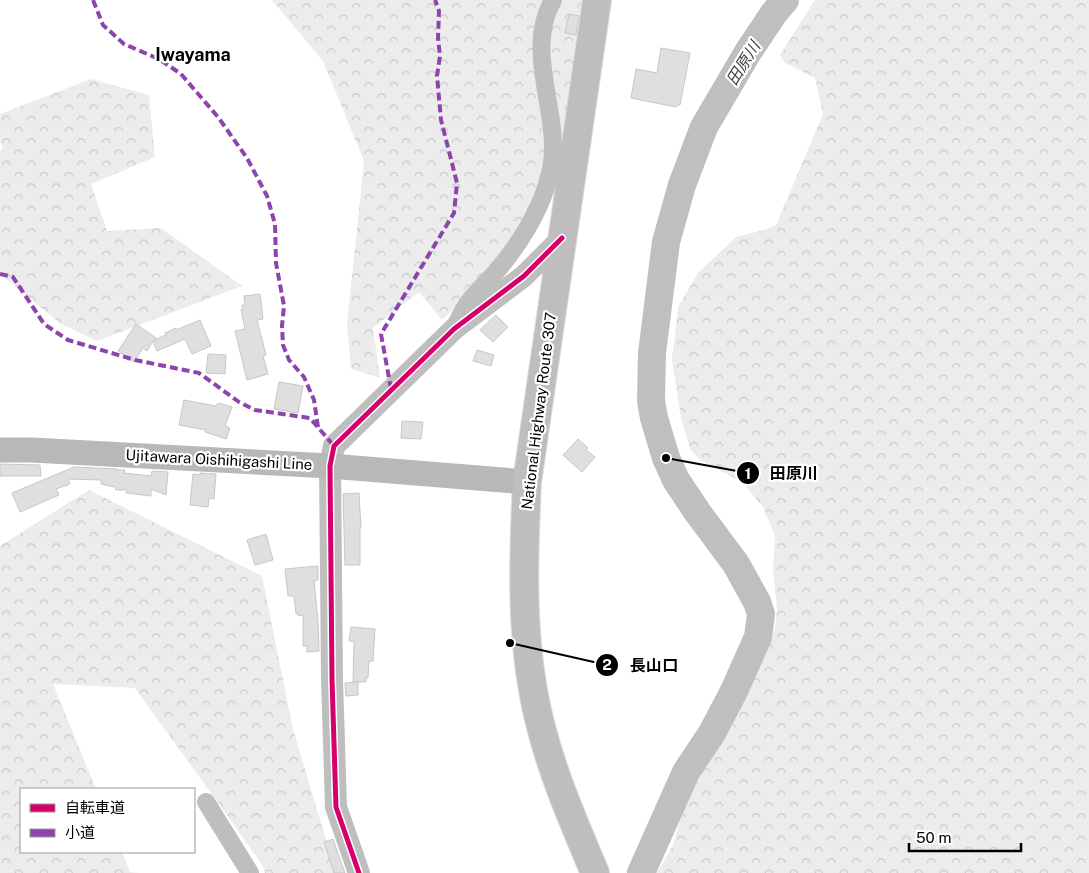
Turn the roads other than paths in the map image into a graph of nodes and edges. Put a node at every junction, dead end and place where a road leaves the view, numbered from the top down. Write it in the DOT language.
graph roads {
  1 [pos="553,0"];
  2 [pos="597,0"];
  3 [pos="562,238"];
  4 [pos="454,329"];
  5 [pos="0,450"];
  6 [pos="330,466"];
  7 [pos="527,482"];
  8 [pos="206,802"];
  9 [pos="250,873"];
  10 [pos="359,873"];
  11 [pos="595,873"];
  1 -- 4 [label="street"];
  2 -- 3 [label="highway, National Highway Route 307"];
  3 -- 4 [label="street"];
  3 -- 7 [label="highway, National Highway Route 307"];
  4 -- 6 [label="street"];
  5 -- 6 [label="main road, Ujitawara Oishihigashi Line"];
  6 -- 7 [label="main road, Ujitawara Oishihigashi Line"];
  6 -- 10 [label="street"];
  7 -- 11 [label="highway, National Highway Route 307"];
  8 -- 9 [label="street"];
}
